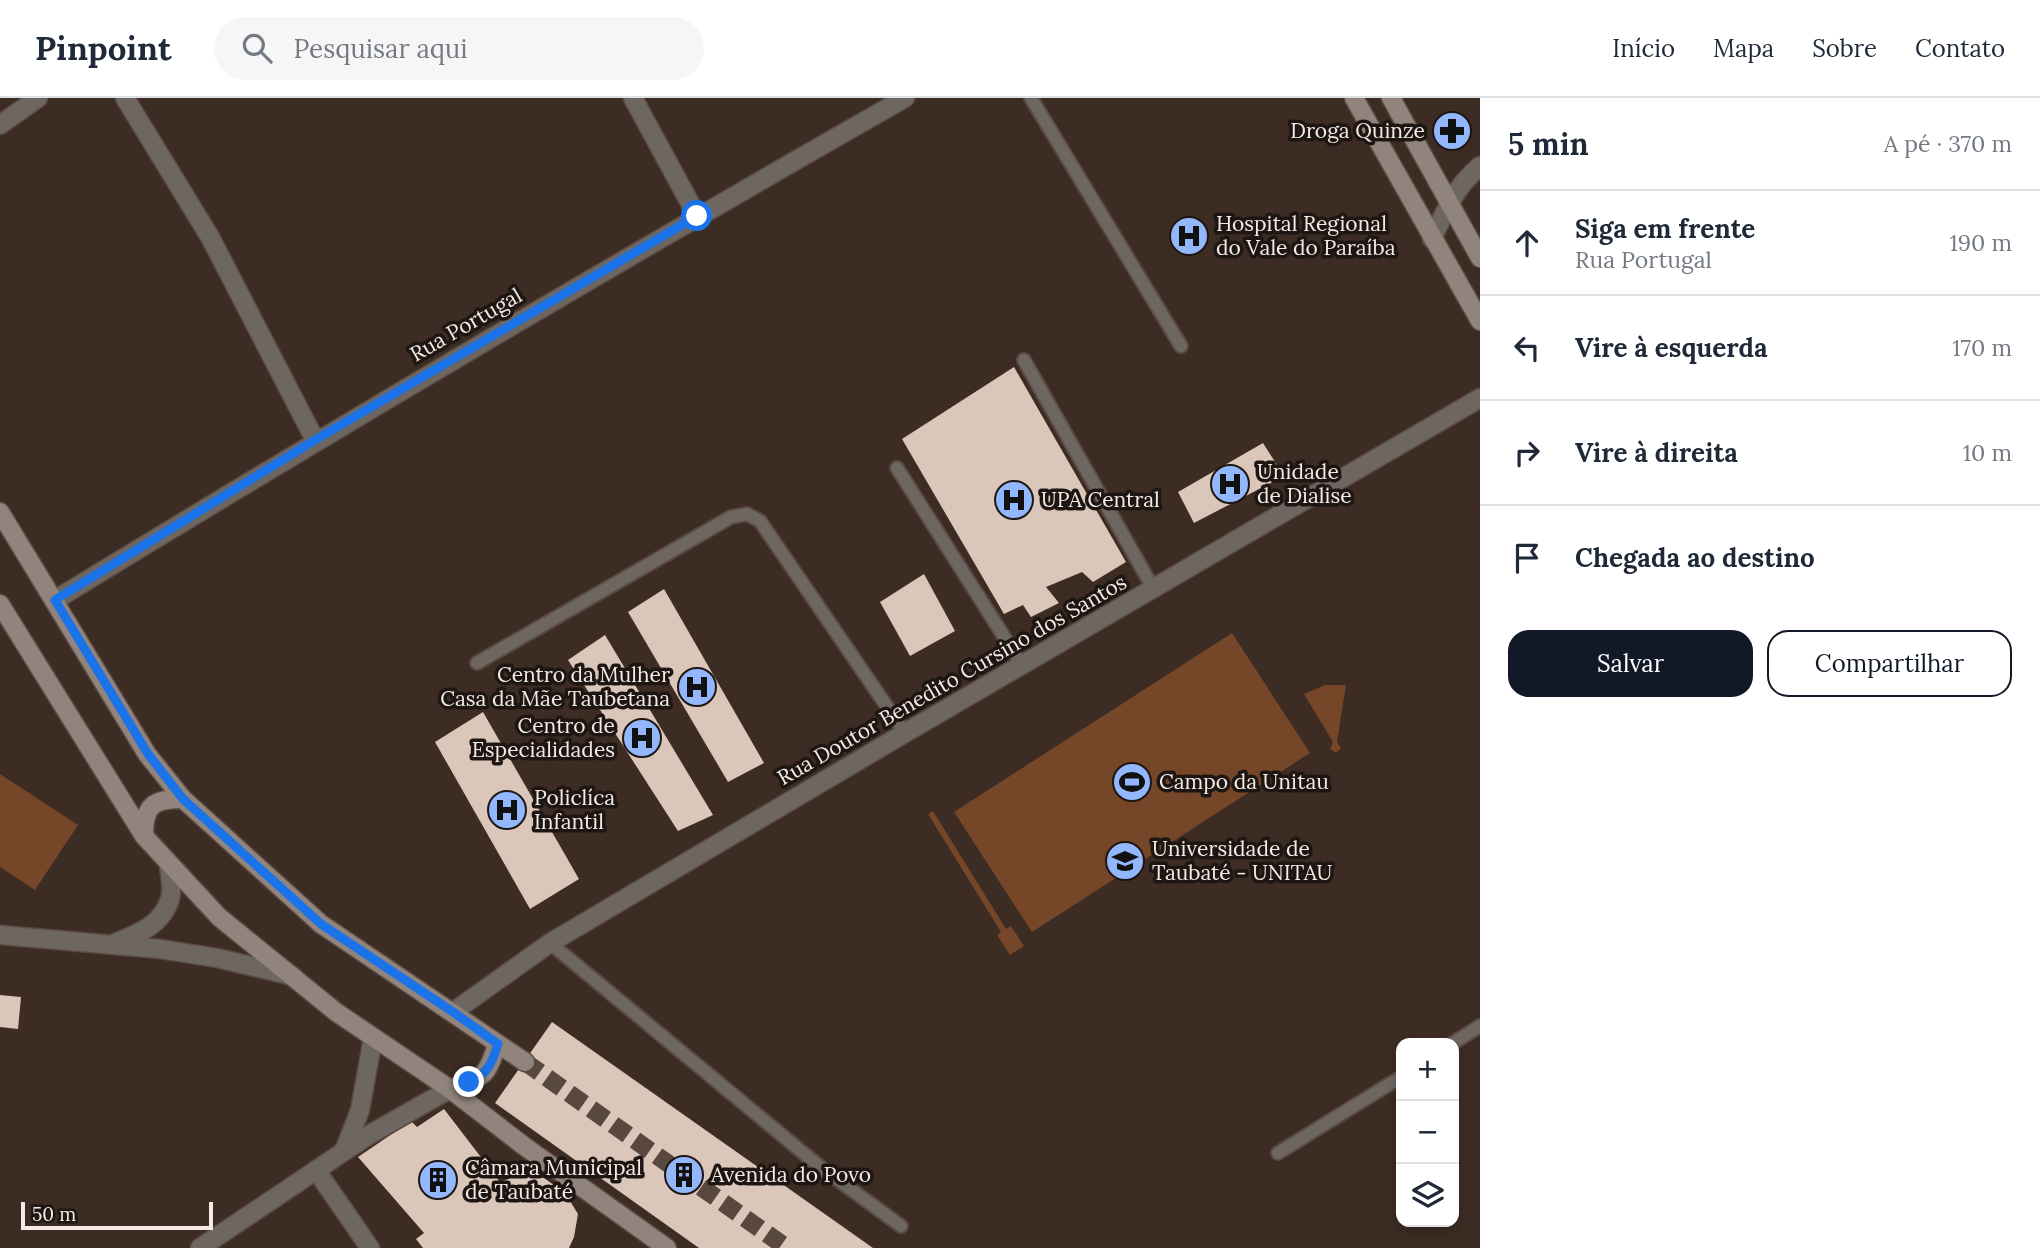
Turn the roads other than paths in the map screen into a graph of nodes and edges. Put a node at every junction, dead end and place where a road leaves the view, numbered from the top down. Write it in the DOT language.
graph roads {
  1 [pos="38,98"];
  2 [pos="125,98"];
  3 [pos="633,98"];
  4 [pos="905,98"];
  5 [pos="1031,98"];
  6 [pos="1354,98"];
  7 [pos="1391,98"];
  8 [pos="0,125"];
  9 [pos="1480,166"];
  10 [pos="1449,202"];
  11 [pos="697,216"];
  12 [pos="1432,239"];
  13 [pos="1480,258"];
  14 [pos="1480,321"];
  15 [pos="1181,346"];
  16 [pos="1024,360"];
  17 [pos="1480,398"];
  18 [pos="315,440"];
  19 [pos="897,468"];
  20 [pos="0,512"];
  21 [pos="1153,588"];
  22 [pos="55,600"];
  23 [pos="0,604"];
  24 [pos="477,663"];
  25 [pos="1022,665"];
  26 [pos="905,733"];
  27 [pos="183,799"];
  28 [pos="144,836"];
  29 [pos="169,865"];
  30 [pos="0,935"];
  31 [pos="550,943"];
  32 [pos="112,944"];
  33 [pos="293,976"];
  34 [pos="453,1012"];
  35 [pos="1480,1026"];
  36 [pos="373,1038"];
  37 [pos="1459,1039"];
  38 [pos="498,1044"];
  39 [pos="525,1062"];
  40 [pos="1396,1080"];
  41 [pos="450,1089"];
  42 [pos="344,1151"];
  43 [pos="1278,1153"];
  44 [pos="316,1170"];
  45 [pos="901,1226"];
  46 [pos="200,1248"];
  47 [pos="370,1248"];
  48 [pos="667,1248"];
  1 -- 8 [label="street"];
  2 -- 18 [label="street"];
  3 -- 11 [label="street"];
  4 -- 11 [label="street, Rua Portugal"];
  5 -- 15 [label="lane"];
  6 -- 12 [label="main road"];
  7 -- 10 [label="main road"];
  9 -- 10 [label="street"];
  10 -- 12 [label="street"];
  10 -- 13 [label="main road"];
  11 -- 18 [label="street, Rua Portugal"];
  12 -- 14 [label="main road"];
  16 -- 21 [label="lane"];
  17 -- 21 [label="street, Rua Doutor Benedito Cursino dos Santos"];
  18 -- 22 [label="street, Rua Portugal"];
  19 -- 25 [label="lane"];
  20 -- 22 [label="main road"];
  21 -- 25 [label="street, Rua Doutor Benedito Cursino dos Santos"];
  22 -- 27 [label="main road"];
  23 -- 28 [label="main road"];
  24 -- 26 [label="lane"];
  25 -- 26 [label="street, Rua Doutor Benedito Cursino dos Santos"];
  26 -- 31 [label="street, Rua Doutor Benedito Cursino dos Santos"];
  27 -- 28 [label="main road"];
  27 -- 34 [label="main road"];
  28 -- 29 [label="main road"];
  29 -- 32 [label="street"];
  29 -- 33 [label="main road"];
  30 -- 32 [label="street"];
  31 -- 34 [label="street, Rua Doutor Benedito Cursino dos Santos"];
  31 -- 45 [label="lane"];
  32 -- 33 [label="street"];
  33 -- 36 [label="main road"];
  34 -- 38 [label="main road"];
  35 -- 37 [label="lane"];
  36 -- 41 [label="main road"];
  36 -- 42 [label="street"];
  38 -- 39 [label="main road"];
  38 -- 41 [label="main road"];
  40 -- 43 [label="lane"];
  41 -- 42 [label="street"];
  41 -- 48 [label="main road"];
  42 -- 44 [label="street"];
  44 -- 46 [label="street"];
  44 -- 47 [label="street"];
}
